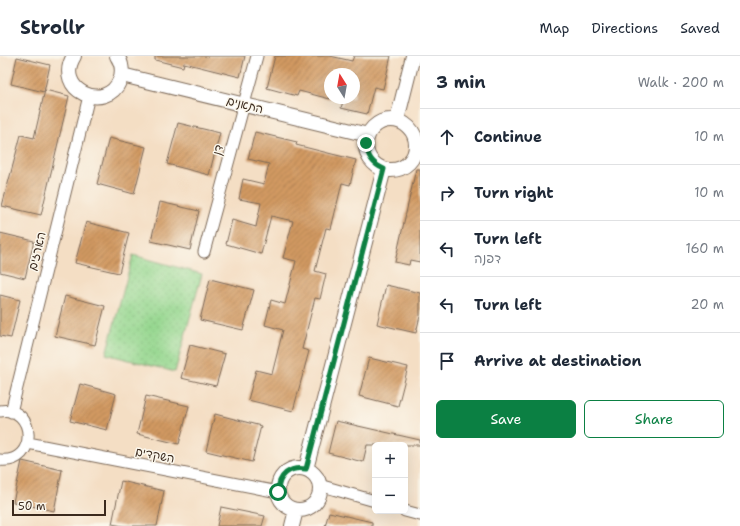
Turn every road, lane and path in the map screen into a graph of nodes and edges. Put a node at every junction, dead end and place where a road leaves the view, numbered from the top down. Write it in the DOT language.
graph roads {
  1 [pos="74,56"];
  2 [pos="117,56"];
  3 [pos="257,56"];
  4 [pos="413,56"];
  5 [pos="122,75"];
  6 [pos="89,96"];
  7 [pos="244,105"];
  8 [pos="397,120"];
  9 [pos="368,135"];
  10 [pos="418,152"];
  11 [pos="384,169"];
  12 [pos="204,252"];
  13 [pos="6,411"];
  14 [pos="28,443"];
  15 [pos="0,460"];
  16 [pos="306,469"];
  17 [pos="319,484"];
  18 [pos="278,492"];
  19 [pos="372,500"];
  20 [pos="296,510"];
  21 [pos="408,511"];
  22 [pos="420,515"];
  23 [pos="292,526"];
  1 -- 6 [label="street"];
  2 -- 5 [label="street"];
  3 -- 7 [label="street, דן"];
  4 -- 8 [label="street"];
  5 -- 6 [label="street"];
  5 -- 7 [label="street, התאנים"];
  6 -- 13 [label="street, הארזים"];
  7 -- 9 [label="street, התאנים"];
  7 -- 12 [label="street, דן"];
  8 -- 9 [label="street"];
  8 -- 10 [label="street"];
  9 -- 11 [label="street"];
  10 -- 11 [label="street"];
  11 -- 16 [label="street"];
  13 -- 14 [label="street"];
  14 -- 15 [label="street"];
  14 -- 18 [label="street, השקדים"];
  16 -- 17 [label="street"];
  16 -- 18 [label="street"];
  17 -- 19 [label="street"];
  17 -- 20 [label="street"];
  18 -- 20 [label="street"];
  20 -- 23 [label="street"];
  21 -- 22 [label="street"];
}
